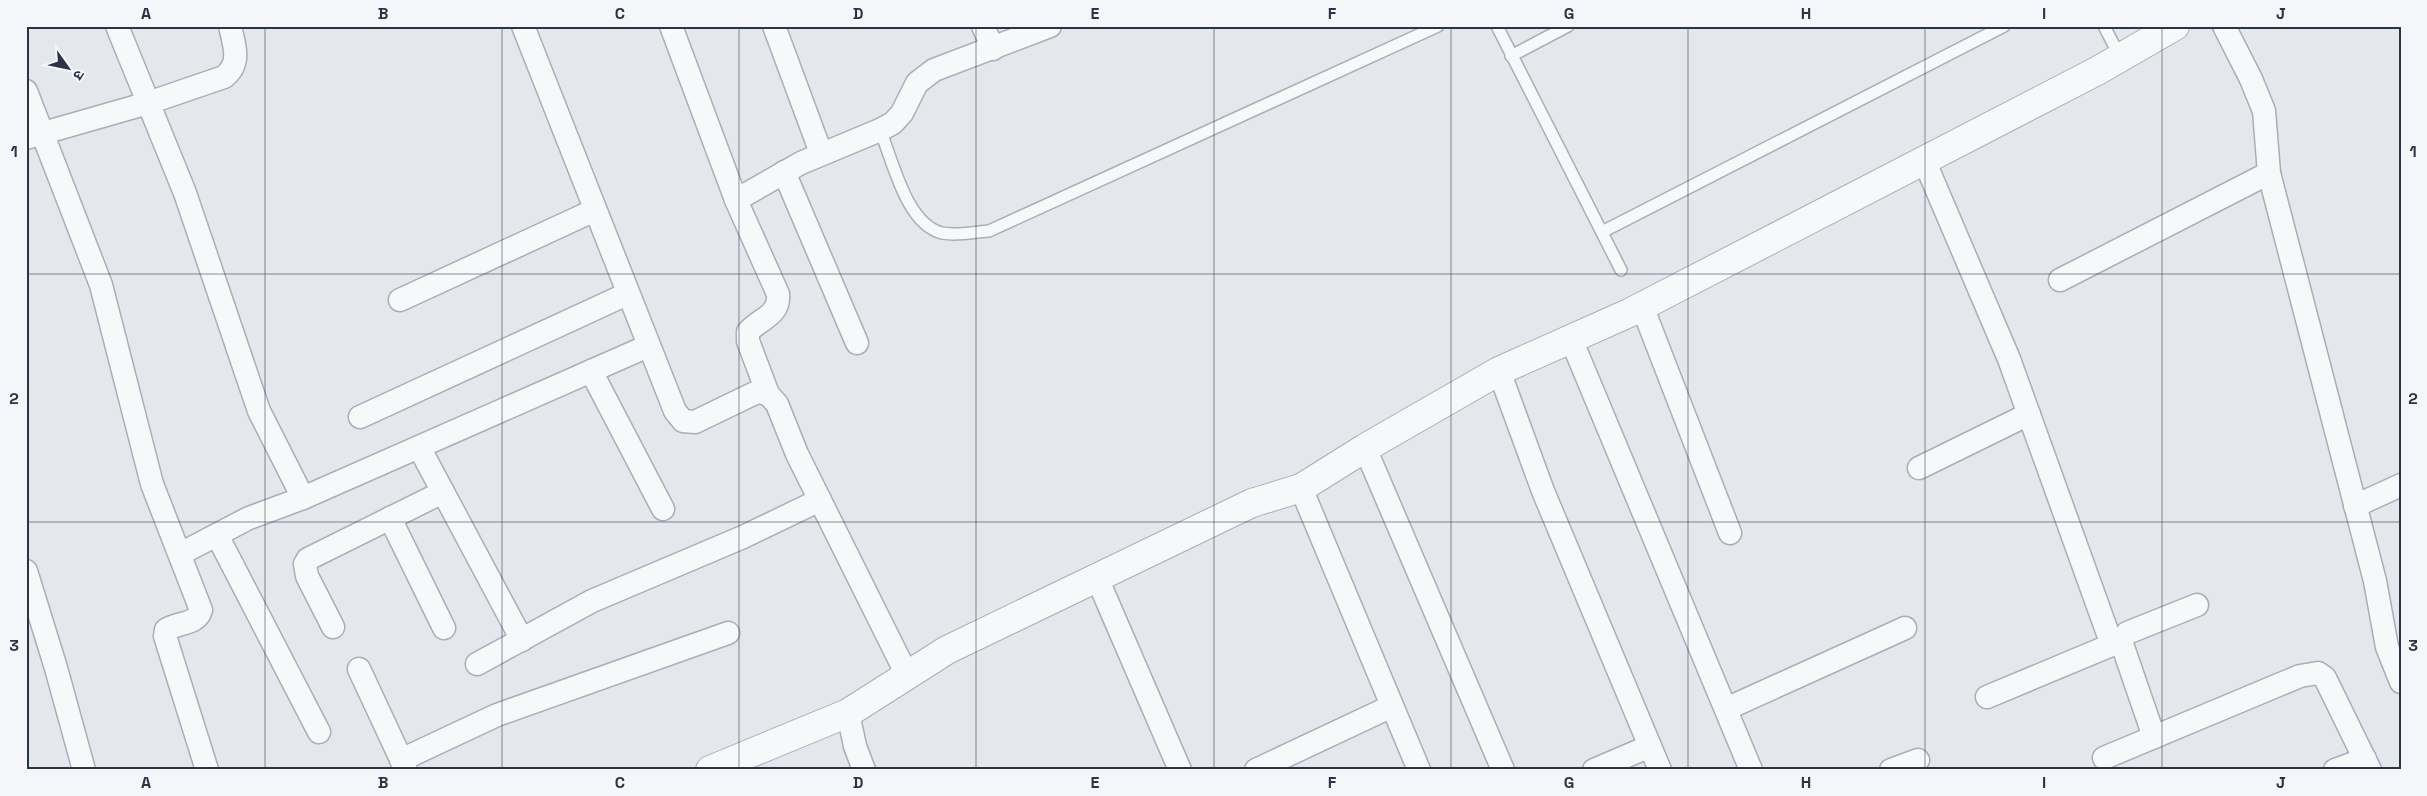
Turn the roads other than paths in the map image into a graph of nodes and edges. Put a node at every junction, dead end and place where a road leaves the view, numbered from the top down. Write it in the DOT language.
graph roads {
  1 [pos="117,26"];
  2 [pos="230,26"];
  3 [pos="523,26"];
  4 [pos="671,26"];
  5 [pos="774,26"];
  6 [pos="983,26"];
  7 [pos="1050,26"];
  8 [pos="1438,26"];
  9 [pos="1497,26"];
  10 [pos="1568,26"];
  11 [pos="2004,26"];
  12 [pos="2104,26"];
  13 [pos="2174,26"];
  14 [pos="2224,26"];
  15 [pos="993,49"];
  16 [pos="1510,56"];
  17 [pos="2120,58"];
  18 [pos="26,91"];
  19 [pos="148,103"];
  20 [pos="880,130"];
  21 [pos="34,136"];
  22 [pos="821,153"];
  23 [pos="1924,160"];
  24 [pos="784,172"];
  25 [pos="2269,173"];
  26 [pos="736,200"];
  27 [pos="595,210"];
  28 [pos="1602,232"];
  29 [pos="1621,270"];
  30 [pos="2060,280"];
  31 [pos="627,294"];
  32 [pos="400,300"];
  33 [pos="1642,306"];
  34 [pos="1571,339"];
  35 [pos="857,342"];
  36 [pos="648,346"];
  37 [pos="591,371"];
  38 [pos="1499,371"];
  39 [pos="768,394"];
  40 [pos="2028,414"];
  41 [pos="360,417"];
  42 [pos="418,447"];
  43 [pos="1365,448"];
  44 [pos="1919,468"];
  45 [pos="2401,485"];
  46 [pos="1302,488"];
  47 [pos="443,492"];
  48 [pos="303,498"];
  49 [pos="820,500"];
  50 [pos="2355,506"];
  51 [pos="663,509"];
  52 [pos="390,518"];
  53 [pos="1730,533"];
  54 [pos="217,535"];
  55 [pos="180,554"];
  56 [pos="26,571"];
  57 [pos="1097,578"];
  58 [pos="2197,605"];
  59 [pos="333,627"];
  60 [pos="444,628"];
  61 [pos="1905,628"];
  62 [pos="728,633"];
  63 [pos="522,640"];
  64 [pos="2116,643"];
  65 [pos="478,664"];
  66 [pos="359,669"];
  67 [pos="908,675"];
  68 [pos="2401,682"];
  69 [pos="1987,697"];
  70 [pos="1392,706"];
  71 [pos="1726,709"];
  72 [pos="848,713"];
  73 [pos="319,732"];
  74 [pos="2154,737"];
  75 [pos="1650,746"];
  76 [pos="2104,758"];
  77 [pos="1918,760"];
  78 [pos="404,765"];
  79 [pos="2368,765"];
  80 [pos="1413,768"];
  81 [pos="84,770"];
  82 [pos="207,770"];
  83 [pos="710,770"];
  84 [pos="864,770"];
  85 [pos="1180,770"];
  86 [pos="1256,770"];
  87 [pos="1504,770"];
  88 [pos="1594,770"];
  89 [pos="1660,770"];
  90 [pos="1751,770"];
  91 [pos="1891,770"];
  92 [pos="2336,770"];
  1 -- 19 [label="street"];
  2 -- 19 [label="street"];
  3 -- 27 [label="street"];
  4 -- 26 [label="street"];
  5 -- 22 [label="street"];
  6 -- 15 [label="street"];
  7 -- 15 [label="street"];
  8 -- 20 [label="lane"];
  9 -- 16 [label="lane"];
  10 -- 16 [label="lane"];
  11 -- 28 [label="lane"];
  12 -- 17 [label="lane"];
  13 -- 17 [label="street"];
  14 -- 25 [label="street"];
  15 -- 20 [label="street"];
  16 -- 28 [label="lane"];
  17 -- 23 [label="street"];
  18 -- 21 [label="street"];
  19 -- 21 [label="street"];
  19 -- 48 [label="street"];
  20 -- 22 [label="street"];
  21 -- 55 [label="street"];
  22 -- 24 [label="street"];
  23 -- 33 [label="street"];
  23 -- 40 [label="street"];
  24 -- 26 [label="street"];
  24 -- 35 [label="street"];
  25 -- 30 [label="street"];
  25 -- 50 [label="street"];
  26 -- 39 [label="street"];
  27 -- 31 [label="street"];
  27 -- 32 [label="street"];
  28 -- 29 [label="lane"];
  31 -- 36 [label="street"];
  31 -- 41 [label="street"];
  33 -- 34 [label="street"];
  33 -- 53 [label="street"];
  34 -- 38 [label="street"];
  34 -- 71 [label="street"];
  36 -- 37 [label="street"];
  36 -- 39 [label="street"];
  37 -- 42 [label="street"];
  37 -- 51 [label="street"];
  38 -- 43 [label="street"];
  38 -- 75 [label="street"];
  39 -- 49 [label="street"];
  40 -- 44 [label="street"];
  40 -- 64 [label="street"];
  42 -- 47 [label="street"];
  42 -- 48 [label="street"];
  43 -- 46 [label="street"];
  43 -- 87 [label="street"];
  45 -- 50 [label="street"];
  46 -- 57 [label="street"];
  46 -- 70 [label="street"];
  47 -- 52 [label="street"];
  47 -- 63 [label="street"];
  48 -- 54 [label="street"];
  49 -- 63 [label="street"];
  49 -- 67 [label="street"];
  50 -- 68 [label="street"];
  52 -- 59 [label="street"];
  52 -- 60 [label="street"];
  54 -- 55 [label="street"];
  54 -- 73 [label="street"];
  55 -- 82 [label="street"];
  56 -- 81 [label="street"];
  57 -- 67 [label="street"];
  57 -- 85 [label="street"];
  58 -- 64 [label="street"];
  61 -- 71 [label="street"];
  62 -- 78 [label="street"];
  63 -- 65 [label="street"];
  64 -- 69 [label="street"];
  64 -- 74 [label="street"];
  66 -- 78 [label="street"];
  67 -- 72 [label="street"];
  70 -- 80 [label="street"];
  70 -- 86 [label="street"];
  71 -- 90 [label="street"];
  72 -- 83 [label="street"];
  72 -- 84 [label="street"];
  74 -- 76 [label="street"];
  74 -- 79 [label="street"];
  75 -- 88 [label="street"];
  75 -- 89 [label="street"];
  77 -- 91 [label="street"];
  79 -- 92 [label="street"];
}
